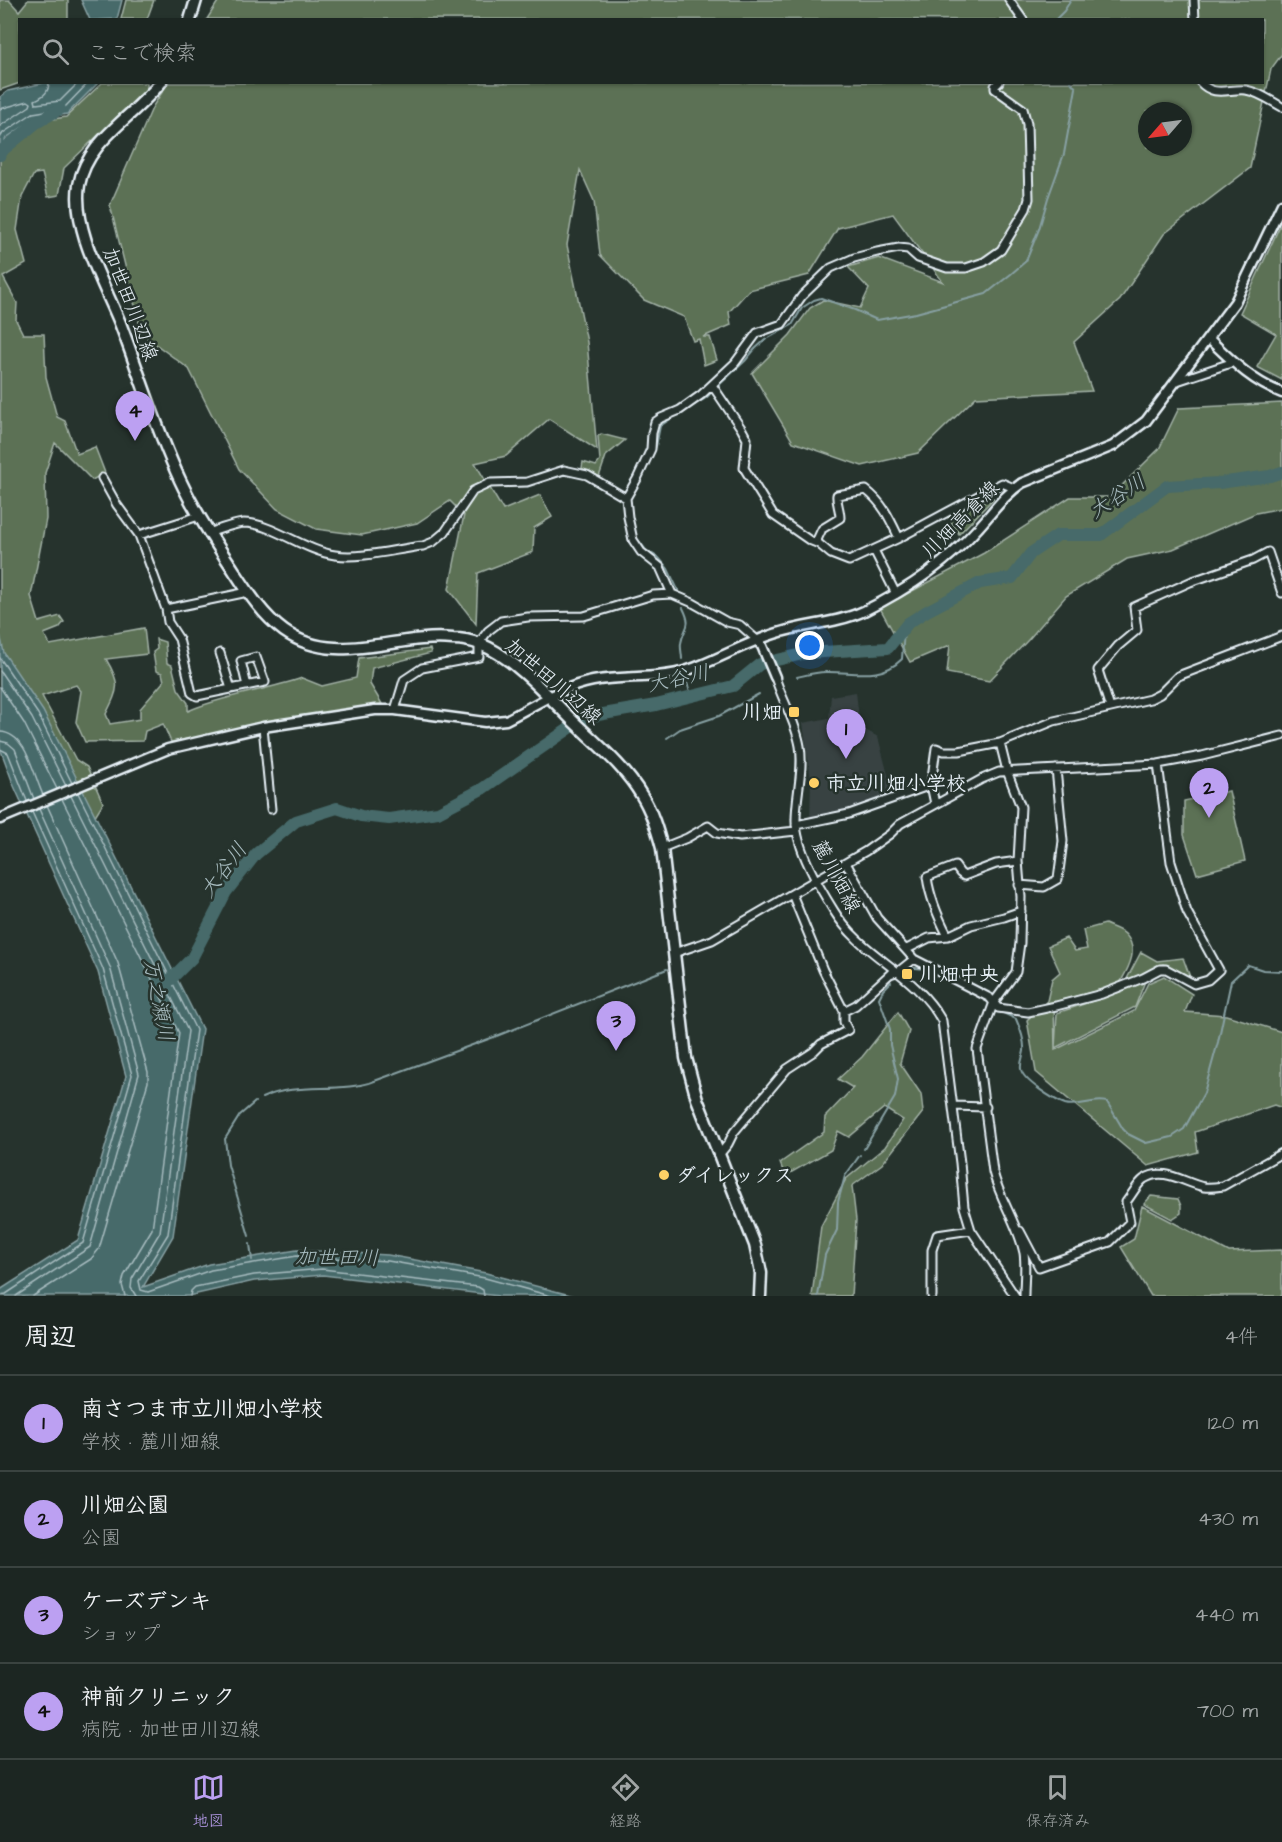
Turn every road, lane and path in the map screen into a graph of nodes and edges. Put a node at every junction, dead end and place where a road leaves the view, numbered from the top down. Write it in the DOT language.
graph roads {
  1 [pos="196,0"];
  2 [pos="1009,0"];
  3 [pos="1194,0"];
  4 [pos="191,18"];
  5 [pos="1022,18"];
  6 [pos="1195,18"];
  7 [pos="159,84"];
  8 [pos="997,84"];
  9 [pos="1202,84"];
  10 [pos="1282,107"];
  11 [pos="1282,204"];
  12 [pos="1209,339"];
  13 [pos="1231,363"];
  14 [pos="1177,381"];
  15 [pos="714,388"];
  16 [pos="1282,393"];
  17 [pos="102,478"];
  18 [pos="1014,488"];
  19 [pos="626,498"];
  20 [pos="199,516"];
  21 [pos="209,533"];
  22 [pos="139,535"];
  23 [pos="899,538"];
  24 [pos="816,543"];
  25 [pos="874,550"];
  26 [pos="248,592"];
  27 [pos="1282,593"];
  28 [pos="672,594"];
  29 [pos="896,594"];
  30 [pos="166,609"];
  31 [pos="1282,636"];
  32 [pos="479,643"];
  33 [pos="759,643"];
  34 [pos="220,653"];
  35 [pos="774,677"];
  36 [pos="248,686"];
  37 [pos="231,689"];
  38 [pos="552,700"];
  39 [pos="1110,708"];
  40 [pos="395,710"];
  41 [pos="262,728"];
  42 [pos="1282,736"];
  43 [pos="1000,743"];
  44 [pos="1158,764"];
  45 [pos="1056,769"];
  46 [pos="1007,771"];
  47 [pos="931,785"];
  48 [pos="935,804"];
  49 [pos="271,809"];
  50 [pos="0,819"];
  51 [pos="796,828"];
  52 [pos="662,848"];
  53 [pos="1018,861"];
  54 [pos="846,863"];
  55 [pos="817,879"];
  56 [pos="1019,885"];
  57 [pos="792,894"];
  58 [pos="1021,910"];
  59 [pos="948,936"];
  60 [pos="907,949"];
  61 [pos="674,953"];
  62 [pos="914,959"];
  63 [pos="899,971"];
  64 [pos="994,1002"];
  65 [pos="844,1011"];
  66 [pos="952,1106"];
  67 [pos="986,1107"];
  68 [pos="1282,1153"];
  69 [pos="719,1155"];
  70 [pos="1014,1222"];
  71 [pos="971,1230"];
  72 [pos="760,1296"];
  73 [pos="932,1296"];
  74 [pos="1015,1296"];
  75 [pos="1024,1296"];
  1 -- 4 [label="main road"];
  2 -- 5 [label="street"];
  3 -- 6 [label="street"];
  7 -- 20 [label="main road, 加世田川辺線"];
  8 -- 15 [label="street"];
  9 -- 10 [label="street"];
  11 -- 12 [label="street, 川畑高倉線"];
  12 -- 13 [label="street"];
  12 -- 14 [label="street, 川畑高倉線"];
  13 -- 14 [label="street"];
  13 -- 16 [label="street"];
  14 -- 18 [label="street, 川畑高倉線"];
  15 -- 19 [label="street"];
  15 -- 24 [label="street"];
  17 -- 22 [label="street"];
  18 -- 23 [label="street"];
  18 -- 29 [label="street, 川畑高倉線"];
  19 -- 21 [label="street"];
  19 -- 28 [label="street"];
  20 -- 21 [label="main road, 加世田川辺線"];
  20 -- 22 [label="street"];
  21 -- 26 [label="main road, 加世田川辺線"];
  22 -- 30 [label="street"];
  23 -- 24 [label="street"];
  23 -- 25 [label="street"];
  24 -- 25 [label="street"];
  25 -- 29 [label="street"];
  26 -- 30 [label="street"];
  26 -- 32 [label="main road, 加世田川辺線"];
  27 -- 39 [label="street"];
  28 -- 32 [label="street"];
  28 -- 33 [label="street"];
  29 -- 33 [label="street, 川畑高倉線"];
  30 -- 37 [label="street"];
  31 -- 39 [label="street"];
  32 -- 38 [label="main road, 加世田川辺線"];
  32 -- 40 [label="street"];
  33 -- 35 [label="street, 麓川畑線"];
  33 -- 38 [label="street, 川畑高倉線"];
  34 -- 37 [label="street"];
  35 -- 51 [label="street, 麓川畑線"];
  36 -- 36 [label="street"];
  36 -- 37 [label="street"];
  38 -- 40 [label="street, 川畑高倉線"];
  38 -- 52 [label="main road, 加世田川辺線"];
  39 -- 43 [label="street"];
  40 -- 41 [label="street, 川畑高倉線"];
  41 -- 49 [label="street"];
  41 -- 50 [label="street, 川畑高倉線"];
  42 -- 44 [label="street"];
  43 -- 46 [label="street"];
  43 -- 47 [label="street"];
  44 -- 45 [label="street"];
  44 -- 64 [label="street"];
  45 -- 46 [label="street"];
  45 -- 56 [label="street"];
  46 -- 48 [label="street"];
  46 -- 53 [label="street"];
  47 -- 48 [label="street"];
  47 -- 51 [label="street"];
  48 -- 54 [label="street"];
  51 -- 52 [label="street"];
  51 -- 55 [label="street, 麓川畑線"];
  52 -- 61 [label="main road, 加世田川辺線"];
  53 -- 56 [label="street"];
  53 -- 59 [label="street"];
  54 -- 55 [label="street"];
  54 -- 60 [label="street"];
  55 -- 57 [label="street"];
  55 -- 63 [label="street, 麓川畑線"];
  56 -- 58 [label="street"];
  57 -- 61 [label="street"];
  57 -- 65 [label="street"];
  58 -- 59 [label="street"];
  58 -- 64 [label="street"];
  59 -- 60 [label="street"];
  60 -- 62 [label="street"];
  61 -- 69 [label="main road, 加世田川辺線"];
  62 -- 63 [label="street"];
  62 -- 64 [label="street"];
  63 -- 65 [label="street"];
  63 -- 66 [label="street, 麓川畑線"];
  64 -- 67 [label="street"];
  65 -- 69 [label="street"];
  66 -- 67 [label="street"];
  66 -- 71 [label="street, 麓川畑線"];
  67 -- 70 [label="street"];
  68 -- 70 [label="street"];
  69 -- 72 [label="main road, 加世田川辺線"];
  70 -- 75 [label="street"];
  71 -- 73 [label="street"];
  71 -- 74 [label="street, 麓川畑線"];
}
